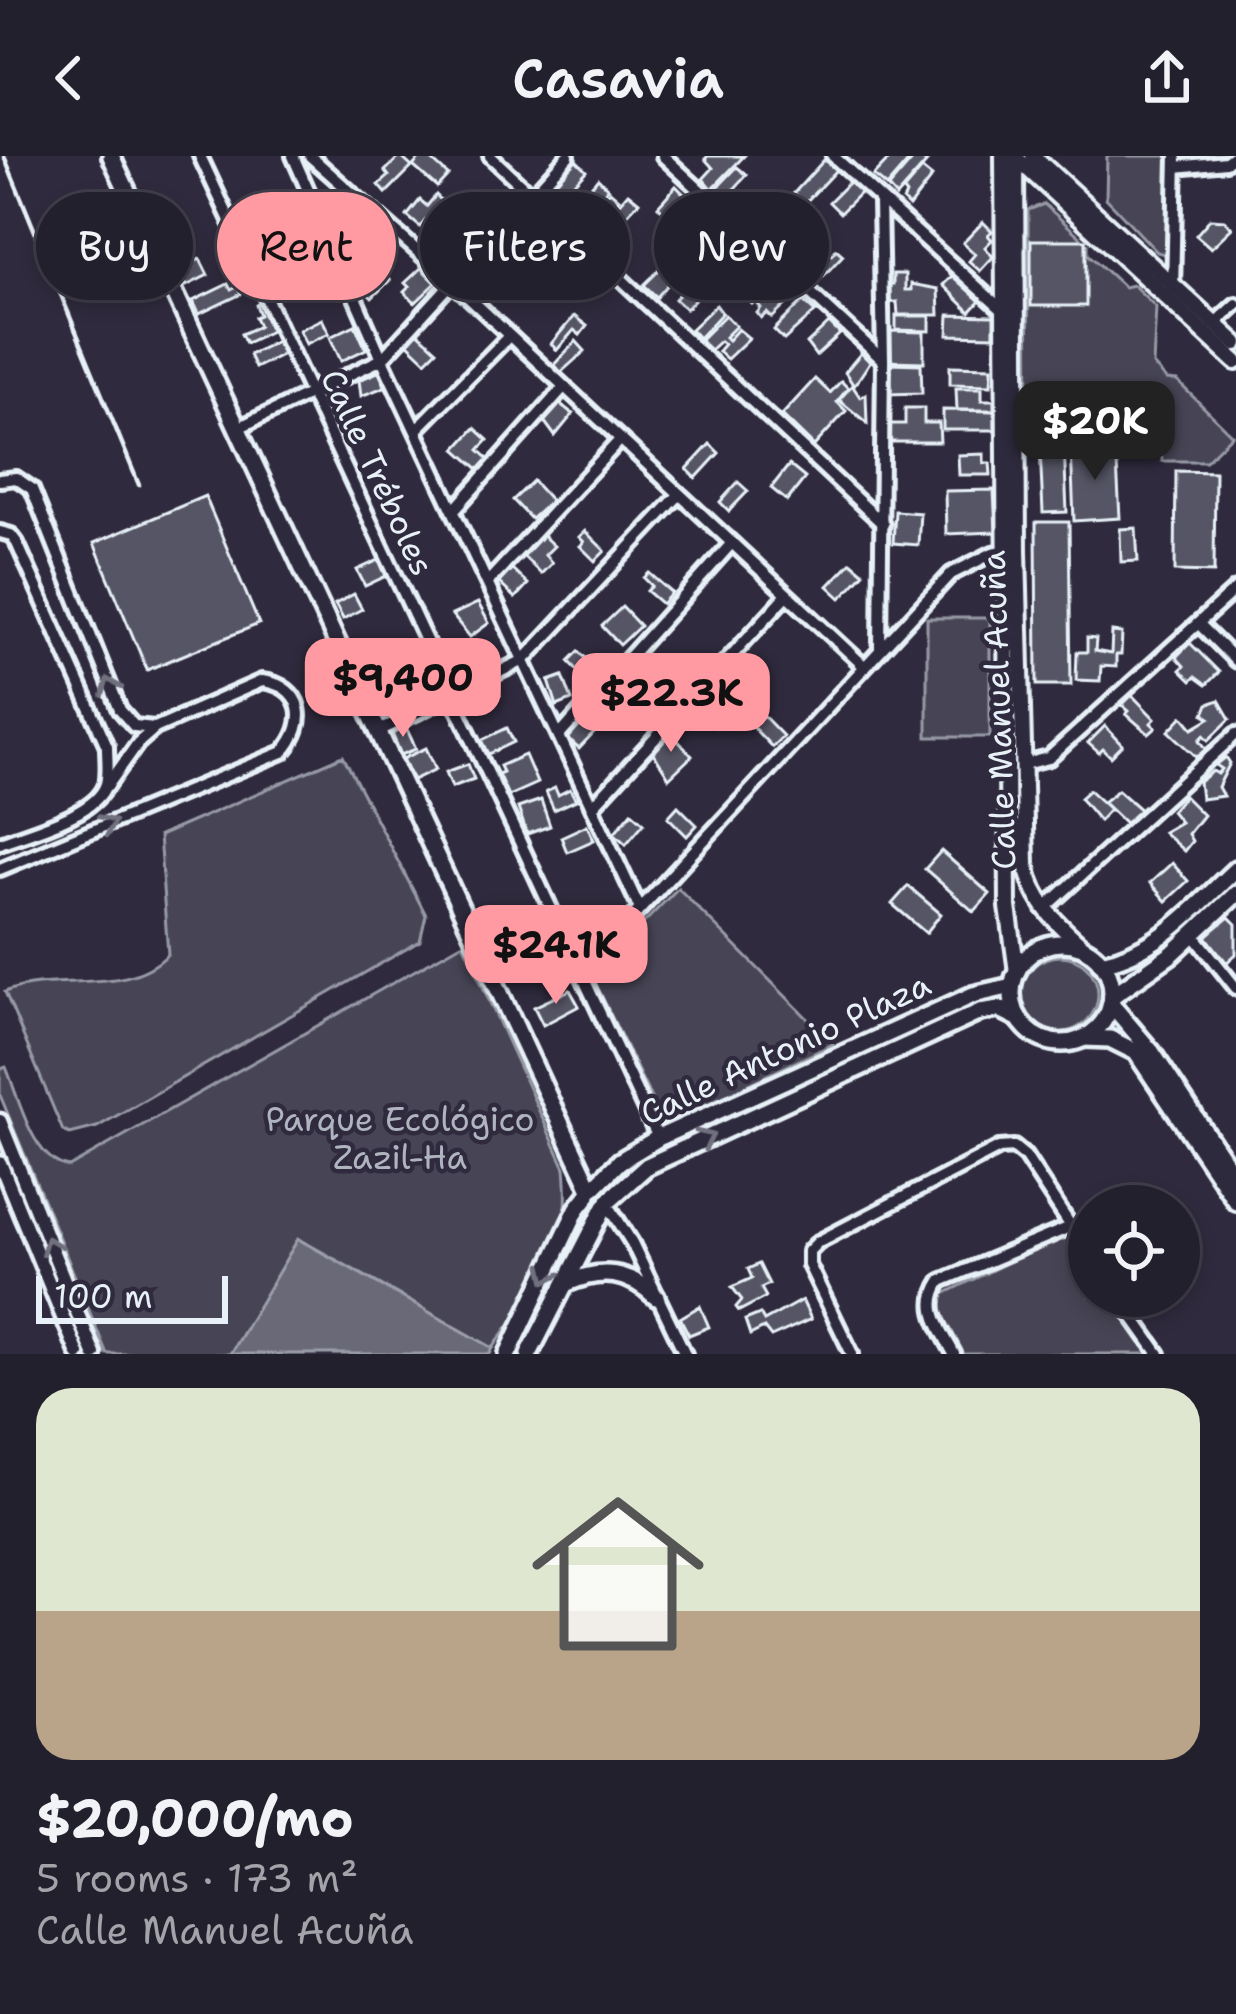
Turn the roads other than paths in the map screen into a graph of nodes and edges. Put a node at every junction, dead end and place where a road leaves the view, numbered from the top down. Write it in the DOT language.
graph roads {
  1 [pos="111,156"];
  2 [pos="200,156"];
  3 [pos="293,156"];
  4 [pos="310,156"];
  5 [pos="490,156"];
  6 [pos="568,156"];
  7 [pos="664,156"];
  8 [pos="833,156"];
  9 [pos="1234,156"];
  10 [pos="1024,157"];
  11 [pos="1176,161"];
  12 [pos="528,192"];
  13 [pos="536,192"];
  14 [pos="880,201"];
  15 [pos="420,254"];
  16 [pos="630,288"];
  17 [pos="1172,292"];
  18 [pos="434,300"];
  19 [pos="471,300"];
  20 [pos="1236,304"];
  21 [pos="1013,319"];
  22 [pos="1215,323"];
  23 [pos="509,336"];
  24 [pos="1236,343"];
  25 [pos="382,359"];
  26 [pos="883,360"];
  27 [pos="1236,362"];
  28 [pos="563,388"];
  29 [pos="311,394"];
  30 [pos="238,428"];
  31 [pos="416,430"];
  32 [pos="619,441"];
  33 [pos="0,480"];
  34 [pos="678,496"];
  35 [pos="454,510"];
  36 [pos="883,524"];
  37 [pos="0,532"];
  38 [pos="731,544"];
  39 [pos="1011,550"];
  40 [pos="488,582"];
  41 [pos="1236,589"];
  42 [pos="787,596"];
  43 [pos="1199,624"];
  44 [pos="880,649"];
  45 [pos="524,660"];
  46 [pos="1236,661"];
  47 [pos="864,666"];
  48 [pos="453,696"];
  49 [pos="155,728"];
  50 [pos="379,731"];
  51 [pos="1236,734"];
  52 [pos="559,736"];
  53 [pos="1025,764"];
  54 [pos="105,789"];
  55 [pos="593,806"];
  56 [pos="0,843"];
  57 [pos="1236,868"];
  58 [pos="0,869"];
  59 [pos="1236,894"];
  60 [pos="639,908"];
  61 [pos="1044,908"];
  62 [pos="1193,934"];
  63 [pos="1160,940"];
  64 [pos="1172,954"];
  65 [pos="1095,957"];
  66 [pos="580,974"];
  67 [pos="1015,979"];
  68 [pos="1236,988"];
  69 [pos="1111,1000"];
  70 [pos="1018,1018"];
  71 [pos="1084,1038"];
  72 [pos="0,1121"];
  73 [pos="658,1138"];
  74 [pos="0,1163"];
  75 [pos="1236,1179"];
  76 [pos="591,1190"];
  77 [pos="1236,1201"];
  78 [pos="607,1203"];
  79 [pos="1068,1224"];
  80 [pos="1068,1228"];
  81 [pos="567,1283"];
  82 [pos="656,1298"];
  83 [pos="1133,1317"];
  84 [pos="78,1354"];
  85 [pos="94,1354"];
  86 [pos="508,1354"];
  87 [pos="530,1354"];
  88 [pos="685,1354"];
  89 [pos="852,1354"];
  90 [pos="954,1354"];
  91 [pos="1159,1354"];
  1 -- 30 [label="main road"];
  2 -- 29 [label="street, Calle Tréboles"];
  3 -- 25 [label="street"];
  4 -- 15 [label="street"];
  5 -- 12 [label="street"];
  6 -- 13 [label="street"];
  7 -- 26 [label="street"];
  8 -- 14 [label="street"];
  9 -- 11 [label="street"];
  10 -- 17 [label="main road"];
  10 -- 17 [label="main road"];
  10 -- 21 [label="main road, Calle Manuel Acuña"];
  11 -- 17 [label="street"];
  14 -- 21 [label="street"];
  14 -- 26 [label="street"];
  16 -- 36 [label="street"];
  17 -- 22 [label="main road"];
  17 -- 27 [label="main road"];
  18 -- 25 [label="street"];
  19 -- 23 [label="street"];
  20 -- 22 [label="street"];
  21 -- 39 [label="main road, Calle Manuel Acuña"];
  22 -- 24 [label="main road"];
  23 -- 28 [label="street"];
  23 -- 31 [label="street"];
  25 -- 29 [label="street"];
  25 -- 31 [label="street"];
  26 -- 36 [label="street"];
  28 -- 32 [label="street"];
  28 -- 35 [label="street"];
  29 -- 30 [label="street"];
  29 -- 48 [label="street, Calle Tréboles"];
  30 -- 50 [label="main road"];
  31 -- 35 [label="street"];
  32 -- 34 [label="street"];
  32 -- 40 [label="street"];
  49 -- 33 [label="street, one-way"];
  34 -- 38 [label="street"];
  34 -- 45 [label="street"];
  35 -- 40 [label="street"];
  36 -- 44 [label="street"];
  37 -- 54 [label="street"];
  38 -- 42 [label="street"];
  38 -- 52 [label="street"];
  39 -- 44 [label="street"];
  39 -- 53 [label="main road, Calle Manuel Acuña"];
  39 -- 67 [label="main road, Calle Manuel Acuña"];
  40 -- 45 [label="street"];
  41 -- 43 [label="street"];
  42 -- 47 [label="street"];
  42 -- 55 [label="street"];
  43 -- 46 [label="street"];
  43 -- 53 [label="street"];
  44 -- 47 [label="street"];
  45 -- 48 [label="street"];
  45 -- 52 [label="street"];
  47 -- 60 [label="street"];
  48 -- 50 [label="street"];
  48 -- 66 [label="street, Calle Tréboles"];
  49 -- 54 [label="street"];
  58 -- 49 [label="street, one-way"];
  50 -- 76 [label="main road"];
  51 -- 61 [label="street"];
  52 -- 55 [label="street"];
  53 -- 61 [label="main road, Calle Manuel Acuña"];
  54 -- 56 [label="street"];
  55 -- 60 [label="street"];
  57 -- 63 [label="main road"];
  59 -- 62 [label="main road"];
  60 -- 66 [label="street"];
  61 -- 65 [label="main road, Calle Manuel Acuña"];
  62 -- 64 [label="main road"];
  62 -- 68 [label="street"];
  63 -- 64 [label="main road"];
  63 -- 65 [label="main road"];
  64 -- 69 [label="main road"];
  65 -- 67 [label="main road"];
  65 -- 69 [label="main road"];
  66 -- 73 [label="street, Calle Tréboles"];
  67 -- 70 [label="main road"];
  67 -- 73 [label="main road, Calle Antonio Plaza"];
  69 -- 71 [label="main road"];
  69 -- 75 [label="main road"];
  70 -- 71 [label="main road"];
  78 -- 70 [label="main road, Calle Antonio Plaza, one-way"];
  71 -- 77 [label="main road"];
  85 -- 72 [label="street, one-way"];
  73 -- 76 [label="main road, Calle Antonio Plaza"];
  74 -- 84 [label="street"];
  76 -- 78 [label="main road"];
  76 -- 86 [label="main road, Calle Antonio Plaza, one-way"];
  78 -- 81 [label="main road, Calle Antonio Plaza"];
  78 -- 82 [label="street"];
  79 -- 89 [label="street"];
  80 -- 90 [label="street"];
  81 -- 82 [label="main road"];
  81 -- 87 [label="main road, Calle Antonio Plaza"];
  82 -- 88 [label="street"];
  83 -- 91 [label="street"];
}
